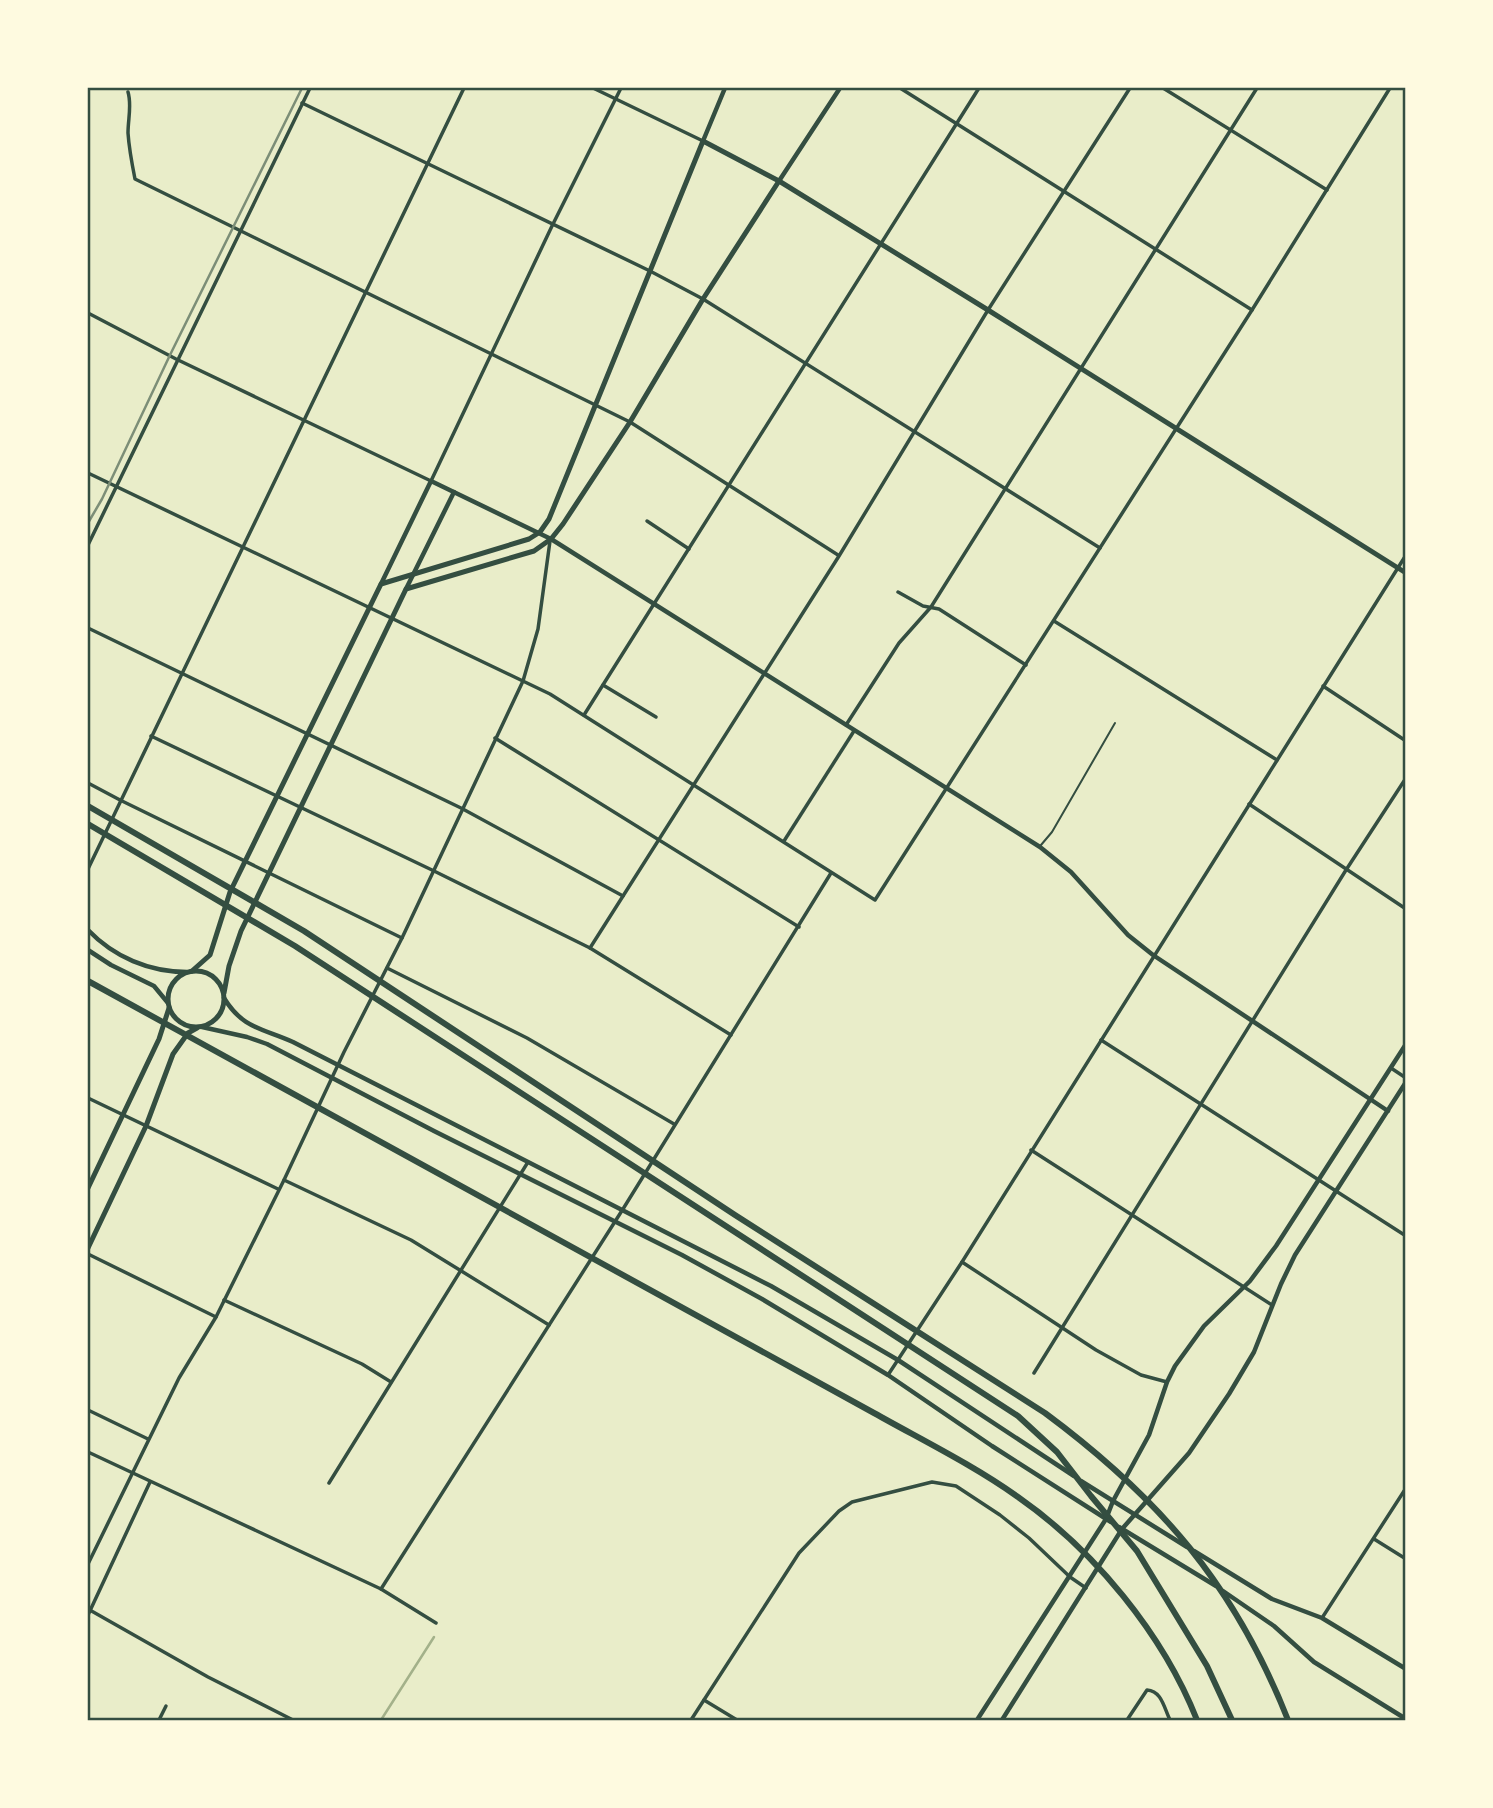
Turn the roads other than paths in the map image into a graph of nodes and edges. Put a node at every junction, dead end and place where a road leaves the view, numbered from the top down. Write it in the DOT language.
graph roads {
  1 [pos="310,88"];
  2 [pos="464,88"];
  3 [pos="593,88"];
  4 [pos="621,88"];
  5 [pos="725,88"];
  6 [pos="840,88"];
  7 [pos="900,88"];
  8 [pos="979,88"];
  9 [pos="1130,88"];
  10 [pos="1163,88"];
  11 [pos="1257,88"];
  12 [pos="1390,88"];
  13 [pos="128,92"];
  14 [pos="616,99"];
  15 [pos="302,103"];
  16 [pos="956,123"];
  17 [pos="1230,130"];
  18 [pos="703,141"];
  19 [pos="426,165"];
  20 [pos="779,181"];
  21 [pos="1327,190"];
  22 [pos="1064,191"];
  23 [pos="552,226"];
  24 [pos="238,231"];
  25 [pos="881,244"];
  26 [pos="1156,250"];
  27 [pos="650,271"];
  28 [pos="365,292"];
  29 [pos="704,299"];
  30 [pos="988,310"];
  31 [pos="1252,310"];
  32 [pos="88,313"];
  33 [pos="492,354"];
  34 [pos="176,359"];
  35 [pos="806,364"];
  36 [pos="1082,369"];
  37 [pos="595,404"];
  38 [pos="304,420"];
  39 [pos="630,422"];
  40 [pos="1176,428"];
  41 [pos="913,431"];
  42 [pos="88,473"];
  43 [pos="431,481"];
  44 [pos="729,484"];
  45 [pos="117,487"];
  46 [pos="1006,490"];
  47 [pos="454,492"];
  48 [pos="647,522"];
  49 [pos="540,532"];
  50 [pos="551,539"];
  51 [pos="88,545"];
  52 [pos="241,547"];
  53 [pos="1100,548"];
  54 [pos="689,549"];
  55 [pos="1405,555"];
  56 [pos="839,556"];
  57 [pos="1397,568"];
  58 [pos="1405,573"];
  59 [pos="413,575"];
  60 [pos="381,584"];
  61 [pos="406,589"];
  62 [pos="898,592"];
  63 [pos="654,605"];
  64 [pos="369,607"];
  65 [pos="931,607"];
  66 [pos="392,617"];
  67 [pos="1054,621"];
  68 [pos="88,628"];
  69 [pos="1026,665"];
  70 [pos="181,673"];
  71 [pos="763,674"];
  72 [pos="523,681"];
  73 [pos="603,685"];
  74 [pos="1323,686"];
  75 [pos="583,715"];
  76 [pos="656,717"];
  77 [pos="1115,723"];
  78 [pos="846,725"];
  79 [pos="854,731"];
  80 [pos="307,733"];
  81 [pos="151,736"];
  82 [pos="495,738"];
  83 [pos="1405,741"];
  84 [pos="331,743"];
  85 [pos="1277,760"];
  86 [pos="1405,778"];
  87 [pos="88,783"];
  88 [pos="694,787"];
  89 [pos="946,788"];
  90 [pos="277,796"];
  91 [pos="120,800"];
  92 [pos="1249,804"];
  93 [pos="88,806"];
  94 [pos="300,807"];
  95 [pos="461,808"];
  96 [pos="88,824"];
  97 [pos="659,841"];
  98 [pos="784,842"];
  99 [pos="1040,847"];
  100 [pos="245,862"];
  101 [pos="88,869"];
  102 [pos="432,870"];
  103 [pos="1346,870"];
  104 [pos="268,873"];
  105 [pos="831,873"];
  106 [pos="623,896"];
  107 [pos="1405,909"];
  108 [pos="799,927"];
  109 [pos="88,930"];
  110 [pos="402,938"];
  111 [pos="590,948"];
  112 [pos="88,950"];
  113 [pos="1153,956"];
  114 [pos="387,968"];
  115 [pos="189,972"];
  116 [pos="88,981"];
  117 [pos="224,995"];
  118 [pos="168,1006"];
  119 [pos="1253,1021"];
  120 [pos="200,1028"];
  121 [pos="731,1035"];
  122 [pos="1101,1041"];
  123 [pos="1405,1044"];
  124 [pos="338,1066"];
  125 [pos="1391,1068"];
  126 [pos="332,1078"];
  127 [pos="1405,1080"];
  128 [pos="88,1098"];
  129 [pos="1371,1100"];
  130 [pos="1200,1105"];
  131 [pos="1388,1111"];
  132 [pos="124,1115"];
  133 [pos="675,1124"];
  134 [pos="146,1125"];
  135 [pos="1031,1150"];
  136 [pos="528,1162"];
  137 [pos="522,1174"];
  138 [pos="284,1180"];
  139 [pos="1320,1180"];
  140 [pos="88,1188"];
  141 [pos="279,1189"];
  142 [pos="1337,1192"];
  143 [pos="623,1209"];
  144 [pos="1131,1216"];
  145 [pos="616,1221"];
  146 [pos="1405,1236"];
  147 [pos="88,1248"];
  148 [pos="88,1254"];
  149 [pos="962,1262"];
  150 [pos="462,1271"];
  151 [pos="1244,1288"];
  152 [pos="224,1300"];
  153 [pos="1272,1305"];
  154 [pos="216,1317"];
  155 [pos="549,1325"];
  156 [pos="1061,1326"];
  157 [pos="898,1360"];
  158 [pos="1034,1373"];
  159 [pos="888,1375"];
  160 [pos="391,1382"];
  161 [pos="1167,1382"];
  162 [pos="88,1410"];
  163 [pos="148,1439"];
  164 [pos="88,1452"];
  165 [pos="132,1473"];
  166 [pos="150,1482"];
  167 [pos="329,1483"];
  168 [pos="1405,1488"];
  169 [pos="1113,1501"];
  170 [pos="1134,1514"];
  171 [pos="1106,1519"];
  172 [pos="1122,1529"];
  173 [pos="1374,1539"];
  174 [pos="1405,1559"];
  175 [pos="88,1564"];
  176 [pos="1070,1577"];
  177 [pos="1086,1588"];
  178 [pos="381,1589"];
  179 [pos="88,1612"];
  180 [pos="1322,1618"];
  181 [pos="436,1623"];
  182 [pos="1405,1669"];
  183 [pos="704,1700"];
  184 [pos="166,1706"];
  185 [pos="1405,1719"];
  186 [pos="159,1720"];
  187 [pos="293,1720"];
  188 [pos="691,1720"];
  189 [pos="737,1720"];
  190 [pos="977,1720"];
  191 [pos="1002,1720"];
  192 [pos="1127,1720"];
  193 [pos="1170,1720"];
  194 [pos="1197,1720"];
  195 [pos="1231,1720"];
  196 [pos="1288,1720"];
  1 -- 15 [label="street"];
  2 -- 19 [label="street"];
  3 -- 14 [label="street"];
  4 -- 14 [label="street"];
  5 -- 18 [label="street"];
  6 -- 20 [label="street"];
  7 -- 16 [label="street"];
  8 -- 16 [label="street"];
  9 -- 22 [label="street"];
  10 -- 17 [label="street"];
  11 -- 17 [label="street"];
  12 -- 21 [label="street"];
  13 -- 24 [label="street"];
  14 -- 18 [label="street"];
  14 -- 23 [label="street"];
  15 -- 19 [label="street"];
  15 -- 24 [label="street"];
  16 -- 22 [label="street"];
  16 -- 25 [label="street"];
  17 -- 21 [label="street"];
  17 -- 26 [label="street"];
  18 -- 20 [label="main road"];
  18 -- 27 [label="main road"];
  19 -- 23 [label="street"];
  19 -- 28 [label="street"];
  20 -- 25 [label="main road"];
  20 -- 29 [label="main road"];
  21 -- 31 [label="street"];
  22 -- 26 [label="street"];
  22 -- 30 [label="street"];
  23 -- 27 [label="street"];
  23 -- 33 [label="street"];
  24 -- 28 [label="street"];
  24 -- 34 [label="street"];
  25 -- 30 [label="main road"];
  25 -- 35 [label="street"];
  26 -- 31 [label="street"];
  26 -- 36 [label="street"];
  27 -- 29 [label="street"];
  27 -- 37 [label="main road"];
  28 -- 33 [label="street"];
  28 -- 38 [label="street"];
  29 -- 35 [label="street"];
  29 -- 39 [label="main road"];
  30 -- 36 [label="main road"];
  30 -- 41 [label="street"];
  31 -- 40 [label="street"];
  32 -- 34 [label="street"];
  33 -- 37 [label="street"];
  33 -- 43 [label="street"];
  34 -- 38 [label="street"];
  34 -- 45 [label="street"];
  35 -- 41 [label="street"];
  35 -- 44 [label="street"];
  36 -- 40 [label="main road"];
  36 -- 46 [label="street"];
  37 -- 39 [label="street"];
  37 -- 49 [label="main road"];
  38 -- 43 [label="street"];
  38 -- 52 [label="street"];
  39 -- 44 [label="street"];
  39 -- 50 [label="main road"];
  40 -- 53 [label="street"];
  40 -- 57 [label="main road"];
  41 -- 46 [label="street"];
  41 -- 56 [label="street"];
  42 -- 45 [label="street"];
  43 -- 47 [label="street"];
  43 -- 60 [label="street"];
  44 -- 54 [label="street"];
  44 -- 56 [label="street"];
  45 -- 51 [label="street"];
  45 -- 52 [label="street"];
  46 -- 53 [label="street"];
  46 -- 65 [label="street"];
  47 -- 49 [label="street"];
  47 -- 59 [label="street"];
  48 -- 54 [label="street"];
  49 -- 50 [label="street"];
  49 -- 59 [label="main road"];
  50 -- 61 [label="main road"];
  50 -- 63 [label="street"];
  50 -- 72 [label="street"];
  52 -- 64 [label="street"];
  52 -- 70 [label="street"];
  53 -- 67 [label="street"];
  54 -- 63 [label="street"];
  55 -- 57 [label="street"];
  56 -- 71 [label="street"];
  57 -- 58 [label="main road"];
  57 -- 74 [label="street"];
  59 -- 60 [label="main road"];
  59 -- 61 [label="street"];
  60 -- 64 [label="main road"];
  61 -- 66 [label="main road"];
  62 -- 65 [label="street"];
  63 -- 71 [label="street"];
  63 -- 73 [label="street"];
  64 -- 66 [label="street"];
  64 -- 80 [label="main road"];
  65 -- 69 [label="street"];
  65 -- 78 [label="street"];
  66 -- 72 [label="street"];
  66 -- 84 [label="main road"];
  67 -- 69 [label="street"];
  67 -- 85 [label="street"];
  68 -- 70 [label="street"];
  69 -- 89 [label="street"];
  70 -- 80 [label="street"];
  70 -- 81 [label="street"];
  71 -- 78 [label="street"];
  71 -- 88 [label="street"];
  72 -- 75 [label="street"];
  72 -- 82 [label="street"];
  73 -- 75 [label="street"];
  73 -- 76 [label="street"];
  74 -- 83 [label="street"];
  74 -- 85 [label="street"];
  75 -- 88 [label="street"];
  77 -- 99 [label="lane"];
  78 -- 79 [label="street"];
  79 -- 89 [label="street"];
  79 -- 98 [label="street"];
  80 -- 84 [label="street"];
  80 -- 90 [label="main road"];
  81 -- 90 [label="street"];
  81 -- 91 [label="street"];
  82 -- 95 [label="street"];
  82 -- 97 [label="street"];
  84 -- 94 [label="main road"];
  84 -- 95 [label="street"];
  85 -- 92 [label="street"];
  86 -- 103 [label="street"];
  87 -- 91 [label="street"];
  88 -- 97 [label="street"];
  88 -- 98 [label="street"];
  89 -- 99 [label="street"];
  89 -- 105 [label="street"];
  90 -- 94 [label="street"];
  90 -- 100 [label="main road"];
  91 -- 100 [label="street"];
  91 -- 101 [label="street"];
  92 -- 103 [label="street"];
  92 -- 113 [label="street"];
  93 -- 196 [label="highway"];
  94 -- 102 [label="street"];
  94 -- 104 [label="main road"];
  95 -- 102 [label="street"];
  95 -- 106 [label="street"];
  96 -- 195 [label="highway"];
  97 -- 106 [label="street"];
  97 -- 108 [label="street"];
  98 -- 105 [label="street"];
  99 -- 113 [label="street"];
  100 -- 104 [label="street"];
  100 -- 115 [label="main road"];
  102 -- 110 [label="street"];
  102 -- 111 [label="street"];
  103 -- 107 [label="street"];
  103 -- 119 [label="street"];
  104 -- 110 [label="street"];
  104 -- 117 [label="main road"];
  105 -- 108 [label="street"];
  106 -- 111 [label="street"];
  108 -- 121 [label="street"];
  109 -- 115 [label="street"];
  110 -- 114 [label="street"];
  111 -- 121 [label="street"];
  112 -- 118 [label="street"];
  113 -- 119 [label="street"];
  113 -- 122 [label="street"];
  114 -- 124 [label="street"];
  114 -- 133 [label="street"];
  115 -- 117 [label="main road"];
  115 -- 118 [label="main road"];
  116 -- 194 [label="highway"];
  117 -- 120 [label="main road"];
  117 -- 124 [label="street"];
  118 -- 120 [label="main road"];
  118 -- 132 [label="main road"];
  119 -- 129 [label="street"];
  119 -- 130 [label="street"];
  120 -- 126 [label="street"];
  120 -- 134 [label="main road"];
  121 -- 133 [label="street"];
  122 -- 130 [label="street"];
  122 -- 135 [label="street"];
  123 -- 125 [label="street"];
  124 -- 126 [label="street"];
  124 -- 136 [label="street"];
  125 -- 127 [label="street"];
  125 -- 129 [label="street"];
  126 -- 137 [label="street"];
  126 -- 138 [label="street"];
  127 -- 131 [label="street"];
  128 -- 132 [label="street"];
  129 -- 131 [label="street"];
  129 -- 139 [label="street"];
  130 -- 139 [label="street"];
  130 -- 144 [label="street"];
  131 -- 142 [label="street"];
  132 -- 134 [label="street"];
  132 -- 140 [label="main road"];
  133 -- 143 [label="street"];
  134 -- 141 [label="street"];
  134 -- 147 [label="main road"];
  135 -- 144 [label="street"];
  135 -- 149 [label="street"];
  136 -- 137 [label="street"];
  136 -- 143 [label="street"];
  137 -- 145 [label="street"];
  137 -- 150 [label="street"];
  138 -- 141 [label="street"];
  138 -- 150 [label="street"];
  139 -- 142 [label="street"];
  139 -- 151 [label="street"];
  141 -- 152 [label="street"];
  142 -- 146 [label="street"];
  142 -- 153 [label="street"];
  143 -- 145 [label="street"];
  143 -- 157 [label="street"];
  144 -- 151 [label="street"];
  144 -- 156 [label="street"];
  145 -- 155 [label="street"];
  145 -- 159 [label="street"];
  148 -- 154 [label="street"];
  149 -- 156 [label="street"];
  149 -- 157 [label="street"];
  150 -- 155 [label="street"];
  150 -- 160 [label="street"];
  151 -- 153 [label="street"];
  151 -- 161 [label="street"];
  152 -- 154 [label="street"];
  152 -- 160 [label="street"];
  153 -- 170 [label="street"];
  154 -- 163 [label="street"];
  155 -- 178 [label="street"];
  156 -- 158 [label="street"];
  156 -- 161 [label="street"];
  157 -- 159 [label="street"];
  157 -- 169 [label="street"];
  159 -- 171 [label="street"];
  160 -- 167 [label="street"];
  161 -- 169 [label="street"];
  162 -- 163 [label="street"];
  163 -- 165 [label="street"];
  164 -- 165 [label="street"];
  165 -- 166 [label="street"];
  165 -- 175 [label="street"];
  166 -- 178 [label="street"];
  166 -- 179 [label="street"];
  168 -- 173 [label="street"];
  169 -- 170 [label="street"];
  169 -- 171 [label="street"];
  170 -- 172 [label="street"];
  170 -- 180 [label="street"];
  171 -- 172 [label="street"];
  171 -- 176 [label="street"];
  172 -- 177 [label="street"];
  172 -- 185 [label="street"];
  173 -- 174 [label="street"];
  173 -- 180 [label="street"];
  176 -- 177 [label="street"];
  176 -- 183 [label="street"];
  176 -- 190 [label="street"];
  177 -- 191 [label="street"];
  178 -- 181 [label="street"];
  179 -- 187 [label="street"];
  180 -- 182 [label="street"];
  183 -- 188 [label="street"];
  183 -- 189 [label="street"];
  184 -- 186 [label="street"];
  192 -- 193 [label="street"];
}
